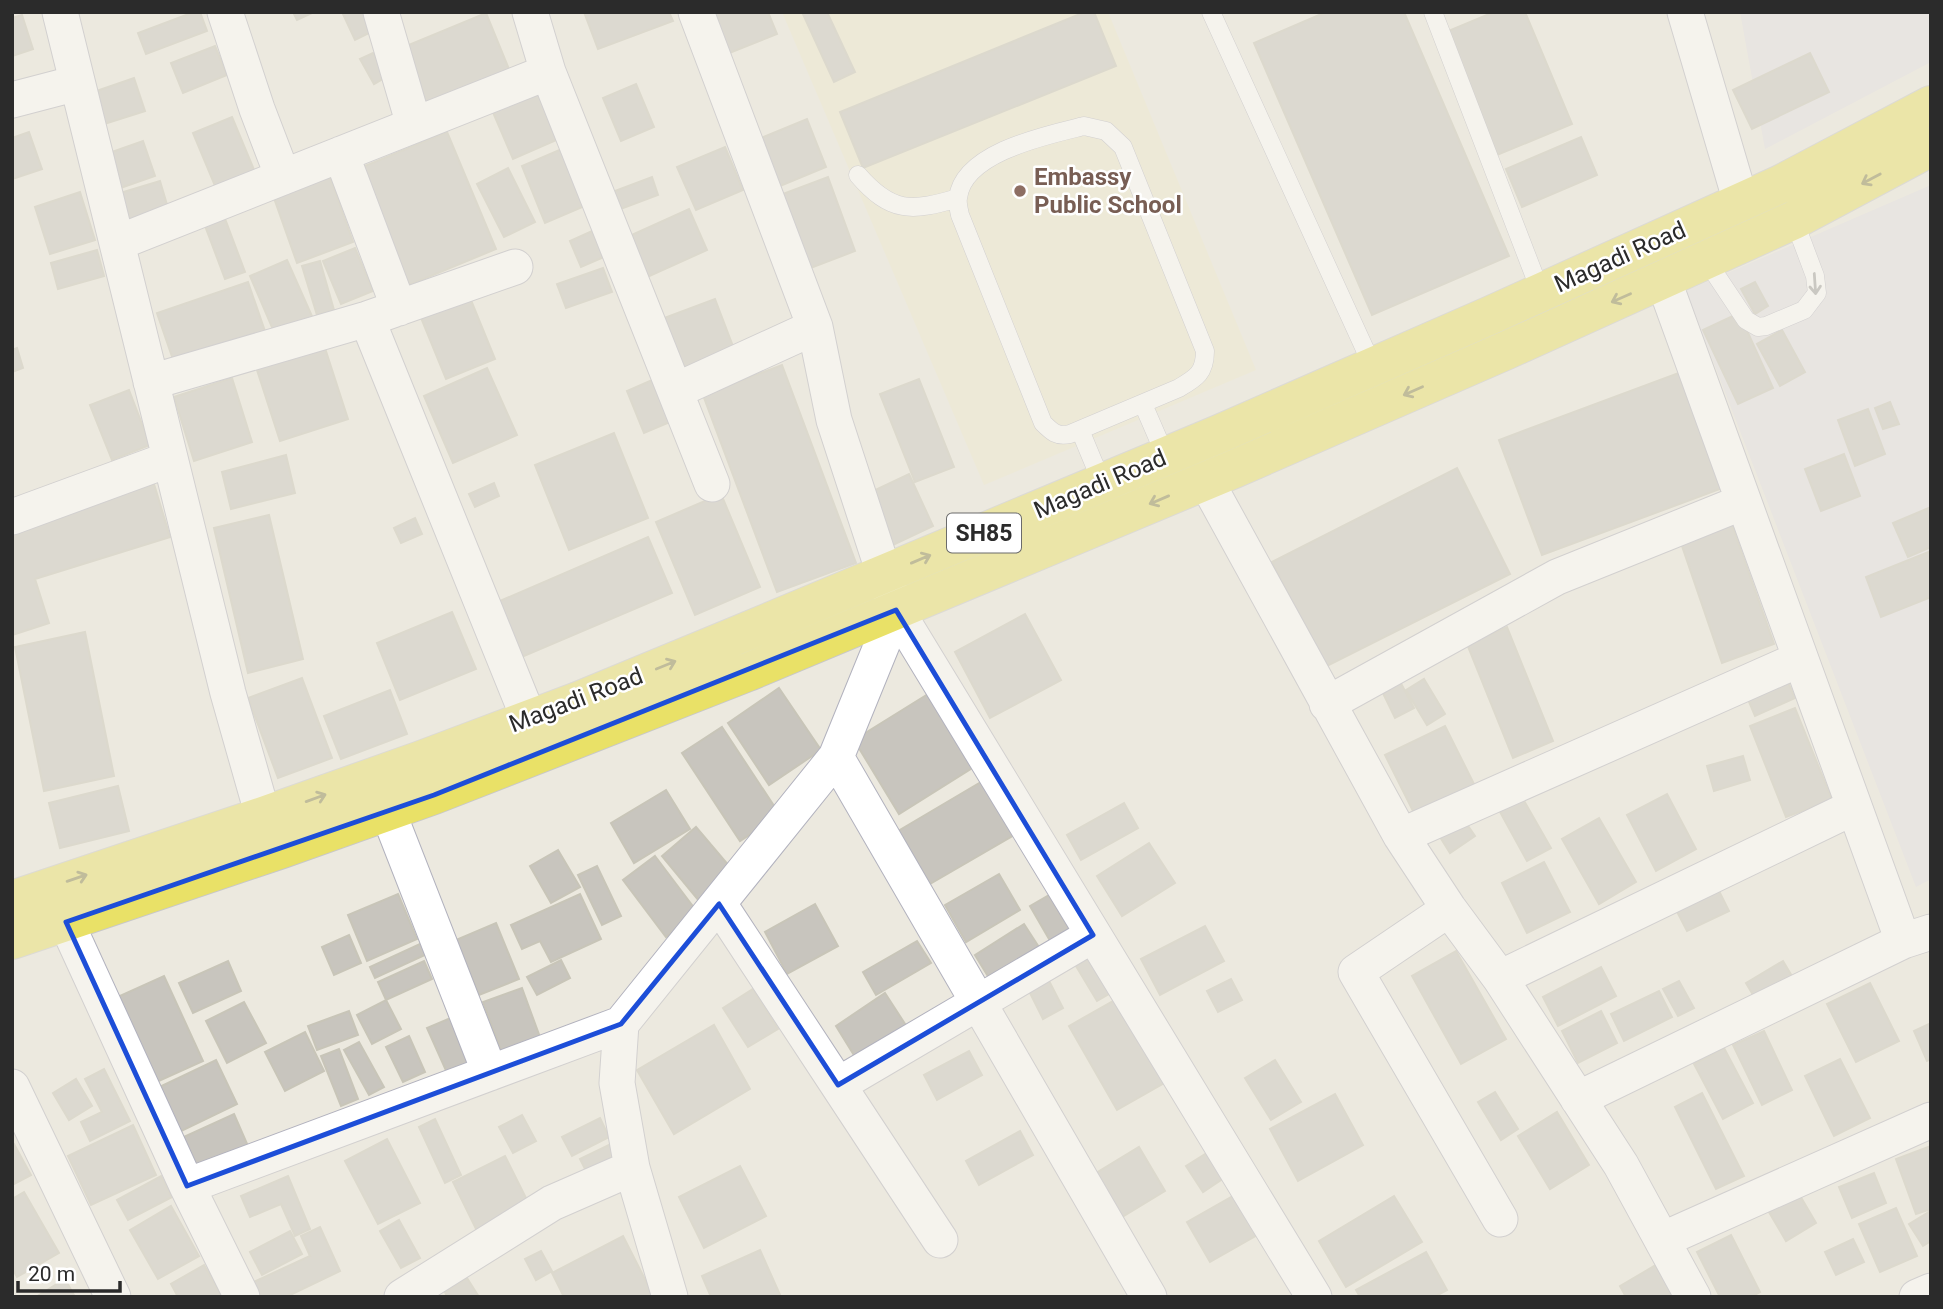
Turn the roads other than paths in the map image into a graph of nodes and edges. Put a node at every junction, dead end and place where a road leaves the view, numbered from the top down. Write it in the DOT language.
graph roads {
  1 [pos="60,12"];
  2 [pos="225,12"];
  3 [pos="381,12"];
  4 [pos="530,12"];
  5 [pos="696,12"];
  6 [pos="1211,12"];
  7 [pos="1433,12"];
  8 [pos="1685,12"];
  9 [pos="548,72"];
  10 [pos="78,83"];
  11 [pos="12,100"];
  12 [pos="1931,105"];
  13 [pos="414,125"];
  14 [pos="1931,147"];
  15 [pos="341,154"];
  16 [pos="858,175"];
  17 [pos="283,177"];
  18 [pos="958,198"];
  19 [pos="1741,202"];
  20 [pos="1794,220"];
  21 [pos="117,243"];
  22 [pos="1706,260"];
  23 [pos="514,267"];
  24 [pos="1663,279"];
  25 [pos="1541,293"];
  26 [pos="399,308"];
  27 [pos="367,318"];
  28 [pos="815,327"];
  29 [pos="1373,367"];
  30 [pos="151,382"];
  31 [pos="675,391"];
  32 [pos="1143,404"];
  33 [pos="1080,430"];
  34 [pos="1166,457"];
  35 [pos="170,459"];
  36 [pos="1206,481"];
  37 [pos="1102,483"];
  38 [pos="712,484"];
  39 [pos="1743,502"];
  40 [pos="12,517"];
  41 [pos="883,575"];
  42 [pos="896,610"];
  43 [pos="1800,659"];
  44 [pos="1327,704"];
  45 [pos="529,719"];
  46 [pos="836,757"];
  47 [pos="1854,807"];
  48 [pos="388,812"];
  49 [pos="263,816"];
  50 [pos="1401,836"];
  51 [pos="12,900"];
  52 [pos="719,904"];
  53 [pos="1449,909"];
  54 [pos="66,922"];
  55 [pos="1093,935"];
  56 [pos="1917,937"];
  57 [pos="12,940"];
  58 [pos="1500,978"];
  59 [pos="979,1003"];
  60 [pos="621,1024"];
  61 [pos="490,1073"];
  62 [pos="838,1085"];
  63 [pos="12,1087"];
  64 [pos="1578,1099"];
  65 [pos="1931,1120"];
  66 [pos="632,1168"];
  67 [pos="187,1186"];
  68 [pos="1500,1219"];
  69 [pos="940,1240"];
  70 [pos="1662,1240"];
  71 [pos="1931,1291"];
  72 [pos="113,1297"];
  73 [pos="242,1297"];
  74 [pos="402,1297"];
  75 [pos="670,1297"];
  76 [pos="1149,1297"];
  77 [pos="1314,1297"];
  78 [pos="1693,1297"];
  79 [pos="1917,1297"];
  1 -- 10 [label="street"];
  2 -- 17 [label="street"];
  3 -- 13 [label="street"];
  4 -- 9 [label="street"];
  5 -- 28 [label="street"];
  6 -- 29 [label="lane"];
  7 -- 25 [label="lane"];
  8 -- 19 [label="street"];
  9 -- 13 [label="street"];
  9 -- 31 [label="street"];
  10 -- 11 [label="street"];
  10 -- 21 [label="street"];
  12 -- 19 [label="main road, Magadi Road / SH85"];
  13 -- 15 [label="street"];
  14 -- 20 [label="main road, Magadi Road / SH85, one-way"];
  15 -- 17 [label="street"];
  15 -- 26 [label="street"];
  16 -- 18 [label="lane"];
  17 -- 21 [label="street"];
  18 -- 32 [label="lane"];
  18 -- 33 [label="lane"];
  19 -- 25 [label="main road, Magadi Road / SH85"];
  20 -- 22 [label="main road, Magadi Road / SH85"];
  20 -- 22 [label="lane, one-way"];
  21 -- 30 [label="street"];
  22 -- 24 [label="main road, Magadi Road / SH85"];
  23 -- 26 [label="street"];
  24 -- 36 [label="main road, Magadi Road / SH85, one-way"];
  24 -- 39 [label="street"];
  25 -- 29 [label="main road, Magadi Road / SH85"];
  26 -- 27 [label="street"];
  27 -- 30 [label="street"];
  27 -- 45 [label="street"];
  28 -- 31 [label="street"];
  28 -- 41 [label="street"];
  29 -- 34 [label="main road, Magadi Road / SH85"];
  30 -- 35 [label="street"];
  31 -- 38 [label="street"];
  32 -- 33 [label="lane"];
  32 -- 34 [label="lane"];
  33 -- 37 [label="lane"];
  34 -- 37 [label="main road, Magadi Road / SH85"];
  35 -- 40 [label="street"];
  35 -- 49 [label="street"];
  36 -- 42 [label="main road, Magadi Road / SH85, one-way"];
  36 -- 44 [label="street"];
  41 -- 37 [label="main road, Magadi Road / SH85, one-way"];
  39 -- 43 [label="street"];
  39 -- 44 [label="street"];
  41 -- 42 [label="street"];
  45 -- 41 [label="main road, Magadi Road / SH85, one-way"];
  42 -- 46 [label="street"];
  42 -- 48 [label="main road, Magadi Road / SH85"];
  42 -- 55 [label="street"];
  43 -- 47 [label="street"];
  43 -- 50 [label="street"];
  44 -- 50 [label="street"];
  49 -- 45 [label="main road, Magadi Road / SH85, one-way"];
  46 -- 52 [label="street"];
  46 -- 59 [label="street"];
  47 -- 56 [label="street"];
  47 -- 58 [label="street"];
  48 -- 54 [label="main road, Magadi Road / SH85"];
  48 -- 61 [label="street"];
  51 -- 49 [label="main road, Magadi Road / SH85, one-way"];
  50 -- 53 [label="street"];
  52 -- 60 [label="street"];
  52 -- 62 [label="street"];
  53 -- 58 [label="street"];
  53 -- 68 [label="street"];
  54 -- 57 [label="main road, Magadi Road / SH85"];
  54 -- 67 [label="street"];
  55 -- 59 [label="street"];
  55 -- 77 [label="street"];
  56 -- 64 [label="street"];
  58 -- 64 [label="street"];
  59 -- 62 [label="street"];
  59 -- 76 [label="street"];
  60 -- 61 [label="street"];
  60 -- 66 [label="street"];
  61 -- 67 [label="street"];
  62 -- 69 [label="street"];
  63 -- 72 [label="street"];
  64 -- 70 [label="street"];
  65 -- 70 [label="street"];
  66 -- 74 [label="street"];
  66 -- 75 [label="street"];
  67 -- 73 [label="street"];
  70 -- 78 [label="street"];
  71 -- 79 [label="street"];
}
